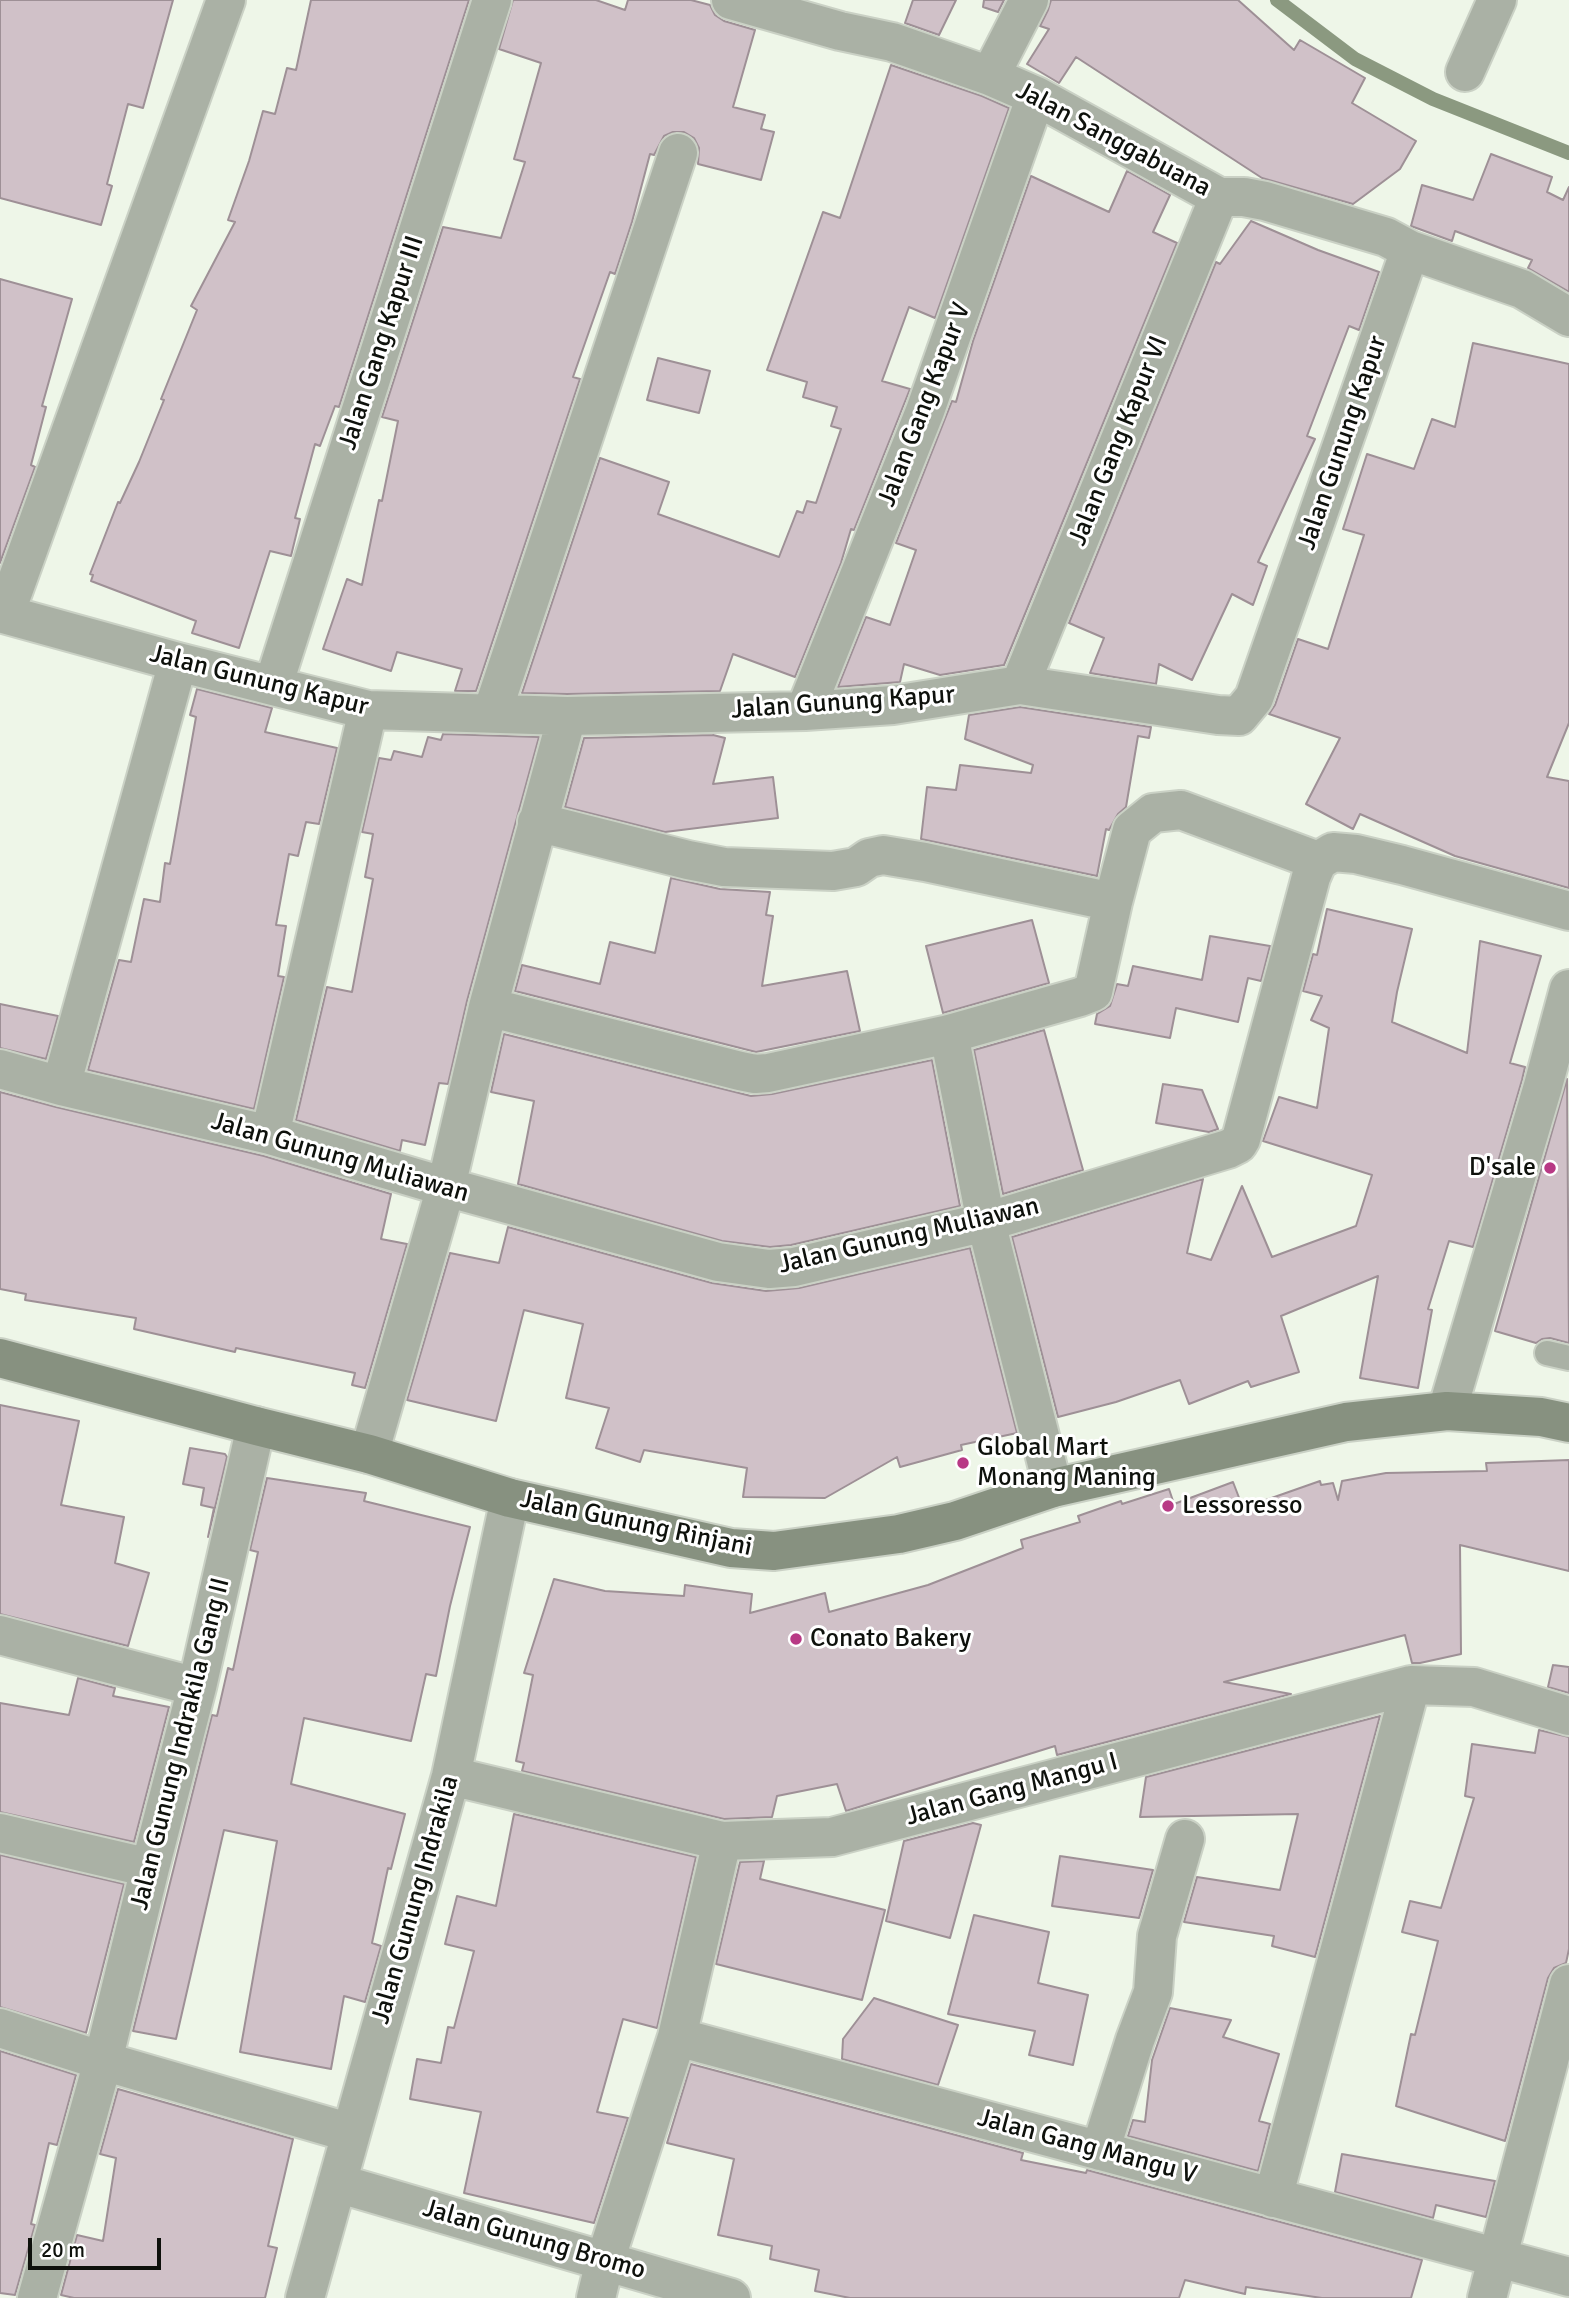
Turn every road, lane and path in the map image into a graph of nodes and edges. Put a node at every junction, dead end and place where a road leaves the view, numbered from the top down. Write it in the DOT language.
graph roads {
  1 [pos="226,0"];
  2 [pos="492,0"];
  3 [pos="731,0"];
  4 [pos="1029,0"];
  5 [pos="1497,0"];
  6 [pos="1465,72"];
  7 [pos="990,76"];
  8 [pos="1037,96"];
  9 [pos="678,153"];
  10 [pos="1219,197"];
  11 [pos="1410,250"];
  12 [pos="1569,317"];
  13 [pos="3,613"];
  14 [pos="178,662"];
  15 [pos="273,685"];
  16 [pos="1020,685"];
  17 [pos="368,710"];
  18 [pos="805,710"];
  19 [pos="492,713"];
  20 [pos="567,716"];
  21 [pos="537,822"];
  22 [pos="1318,861"];
  23 [pos="1113,902"];
  24 [pos="1569,911"];
  25 [pos="1569,989"];
  26 [pos="488,1007"];
  27 [pos="949,1034"];
  28 [pos="0,1069"];
  29 [pos="61,1086"];
  30 [pos="270,1135"];
  31 [pos="446,1188"];
  32 [pos="986,1222"];
  33 [pos="0,1358"];
  34 [pos="1447,1411"];
  35 [pos="1569,1423"];
  36 [pos="256,1426"];
  37 [pos="369,1454"];
  38 [pos="1054,1488"];
  39 [pos="510,1498"];
  40 [pos="0,1635"];
  41 [pos="1411,1685"];
  42 [pos="197,1688"];
  43 [pos="1569,1716"];
  44 [pos="451,1776"];
  45 [pos="0,1833"];
  46 [pos="1185,1839"];
  47 [pos="722,1841"];
  48 [pos="150,1868"];
  49 [pos="1569,1984"];
  50 [pos="0,2028"];
  51 [pos="677,2037"];
  52 [pos="103,2061"];
  53 [pos="351,2133"];
  54 [pos="1100,2151"];
  55 [pos="337,2183"];
  56 [pos="1273,2198"];
  57 [pos="1498,2257"];
  58 [pos="605,2261"];
  59 [pos="1569,2277"];
  60 [pos="37,2298"];
  61 [pos="305,2298"];
  62 [pos="596,2298"];
  63 [pos="731,2298"];
  64 [pos="1487,2298"];
  1 -- 13 [label="street"];
  2 -- 15 [label="street, Jalan Gang Kapur III"];
  3 -- 7 [label="street, Jalan Sanggabuana"];
  4 -- 7 [label="street"];
  5 -- 6 [label="street"];
  7 -- 8 [label="street, Jalan Sanggabuana"];
  8 -- 10 [label="street, Jalan Sanggabuana"];
  8 -- 18 [label="street, Jalan Gang Kapur V"];
  9 -- 19 [label="street"];
  10 -- 11 [label="street, Jalan Sanggabuana"];
  10 -- 16 [label="street, Jalan Gang Kapur VI"];
  11 -- 12 [label="street, Jalan Sanggabuana"];
  11 -- 16 [label="street, Jalan Gunung Kapur"];
  13 -- 14 [label="street, Jalan Gunung Kapur"];
  14 -- 15 [label="street, Jalan Gunung Kapur"];
  14 -- 29 [label="street"];
  15 -- 17 [label="street, Jalan Gunung Kapur"];
  16 -- 18 [label="street, Jalan Gunung Kapur"];
  17 -- 19 [label="street, Jalan Gunung Kapur"];
  17 -- 30 [label="street"];
  18 -- 20 [label="street, Jalan Gunung Kapur"];
  19 -- 20 [label="street, Jalan Gunung Kapur"];
  20 -- 21 [label="street"];
  21 -- 23 [label="street"];
  21 -- 26 [label="street"];
  22 -- 23 [label="street"];
  22 -- 24 [label="street"];
  22 -- 32 [label="street, Jalan Gunung Muliawan"];
  23 -- 27 [label="street"];
  25 -- 34 [label="street"];
  26 -- 27 [label="street"];
  26 -- 31 [label="street"];
  27 -- 32 [label="street"];
  28 -- 29 [label="street, Jalan Gunung Muliawan"];
  29 -- 30 [label="street, Jalan Gunung Muliawan"];
  30 -- 31 [label="street, Jalan Gunung Muliawan"];
  31 -- 32 [label="street, Jalan Gunung Muliawan"];
  31 -- 37 [label="street"];
  32 -- 38 [label="street"];
  33 -- 36 [label="street, Jalan Gunung Rinjani"];
  34 -- 35 [label="street, Jalan Gunung Rinjani"];
  34 -- 38 [label="street, Jalan Gunung Rinjani"];
  36 -- 37 [label="street, Jalan Gunung Rinjani"];
  36 -- 42 [label="street, Jalan Gunung Indrakila Gang II"];
  37 -- 39 [label="street, Jalan Gunung Rinjani"];
  38 -- 39 [label="street, Jalan Gunung Rinjani"];
  39 -- 44 [label="street, Jalan Gunung Indrakila"];
  40 -- 42 [label="street"];
  41 -- 43 [label="street, Jalan Gang Mangu I"];
  41 -- 47 [label="street, Jalan Gang Mangu I"];
  41 -- 56 [label="street"];
  42 -- 48 [label="street, Jalan Gunung Indrakila Gang II"];
  44 -- 47 [label="street, Jalan Gang Mangu I"];
  44 -- 53 [label="street, Jalan Gunung Indrakila"];
  45 -- 48 [label="street"];
  46 -- 54 [label="street"];
  47 -- 51 [label="street"];
  48 -- 52 [label="street, Jalan Gunung Indrakila Gang II"];
  49 -- 57 [label="street"];
  50 -- 52 [label="street"];
  51 -- 54 [label="street, Jalan Gang Mangu V"];
  51 -- 58 [label="street"];
  52 -- 53 [label="street"];
  52 -- 60 [label="street, Jalan Gunung Indrakila Gang II"];
  53 -- 55 [label="street, Jalan Gunung Indrakila"];
  54 -- 56 [label="street, Jalan Gang Mangu V"];
  55 -- 58 [label="street, Jalan Gunung Bromo"];
  55 -- 61 [label="street, Jalan Gunung Indrakila"];
  56 -- 57 [label="street, Jalan Gang Mangu V"];
  57 -- 59 [label="street, Jalan Gang Mangu V"];
  57 -- 64 [label="street"];
  58 -- 62 [label="street"];
  58 -- 63 [label="street, Jalan Gunung Bromo"];
}
